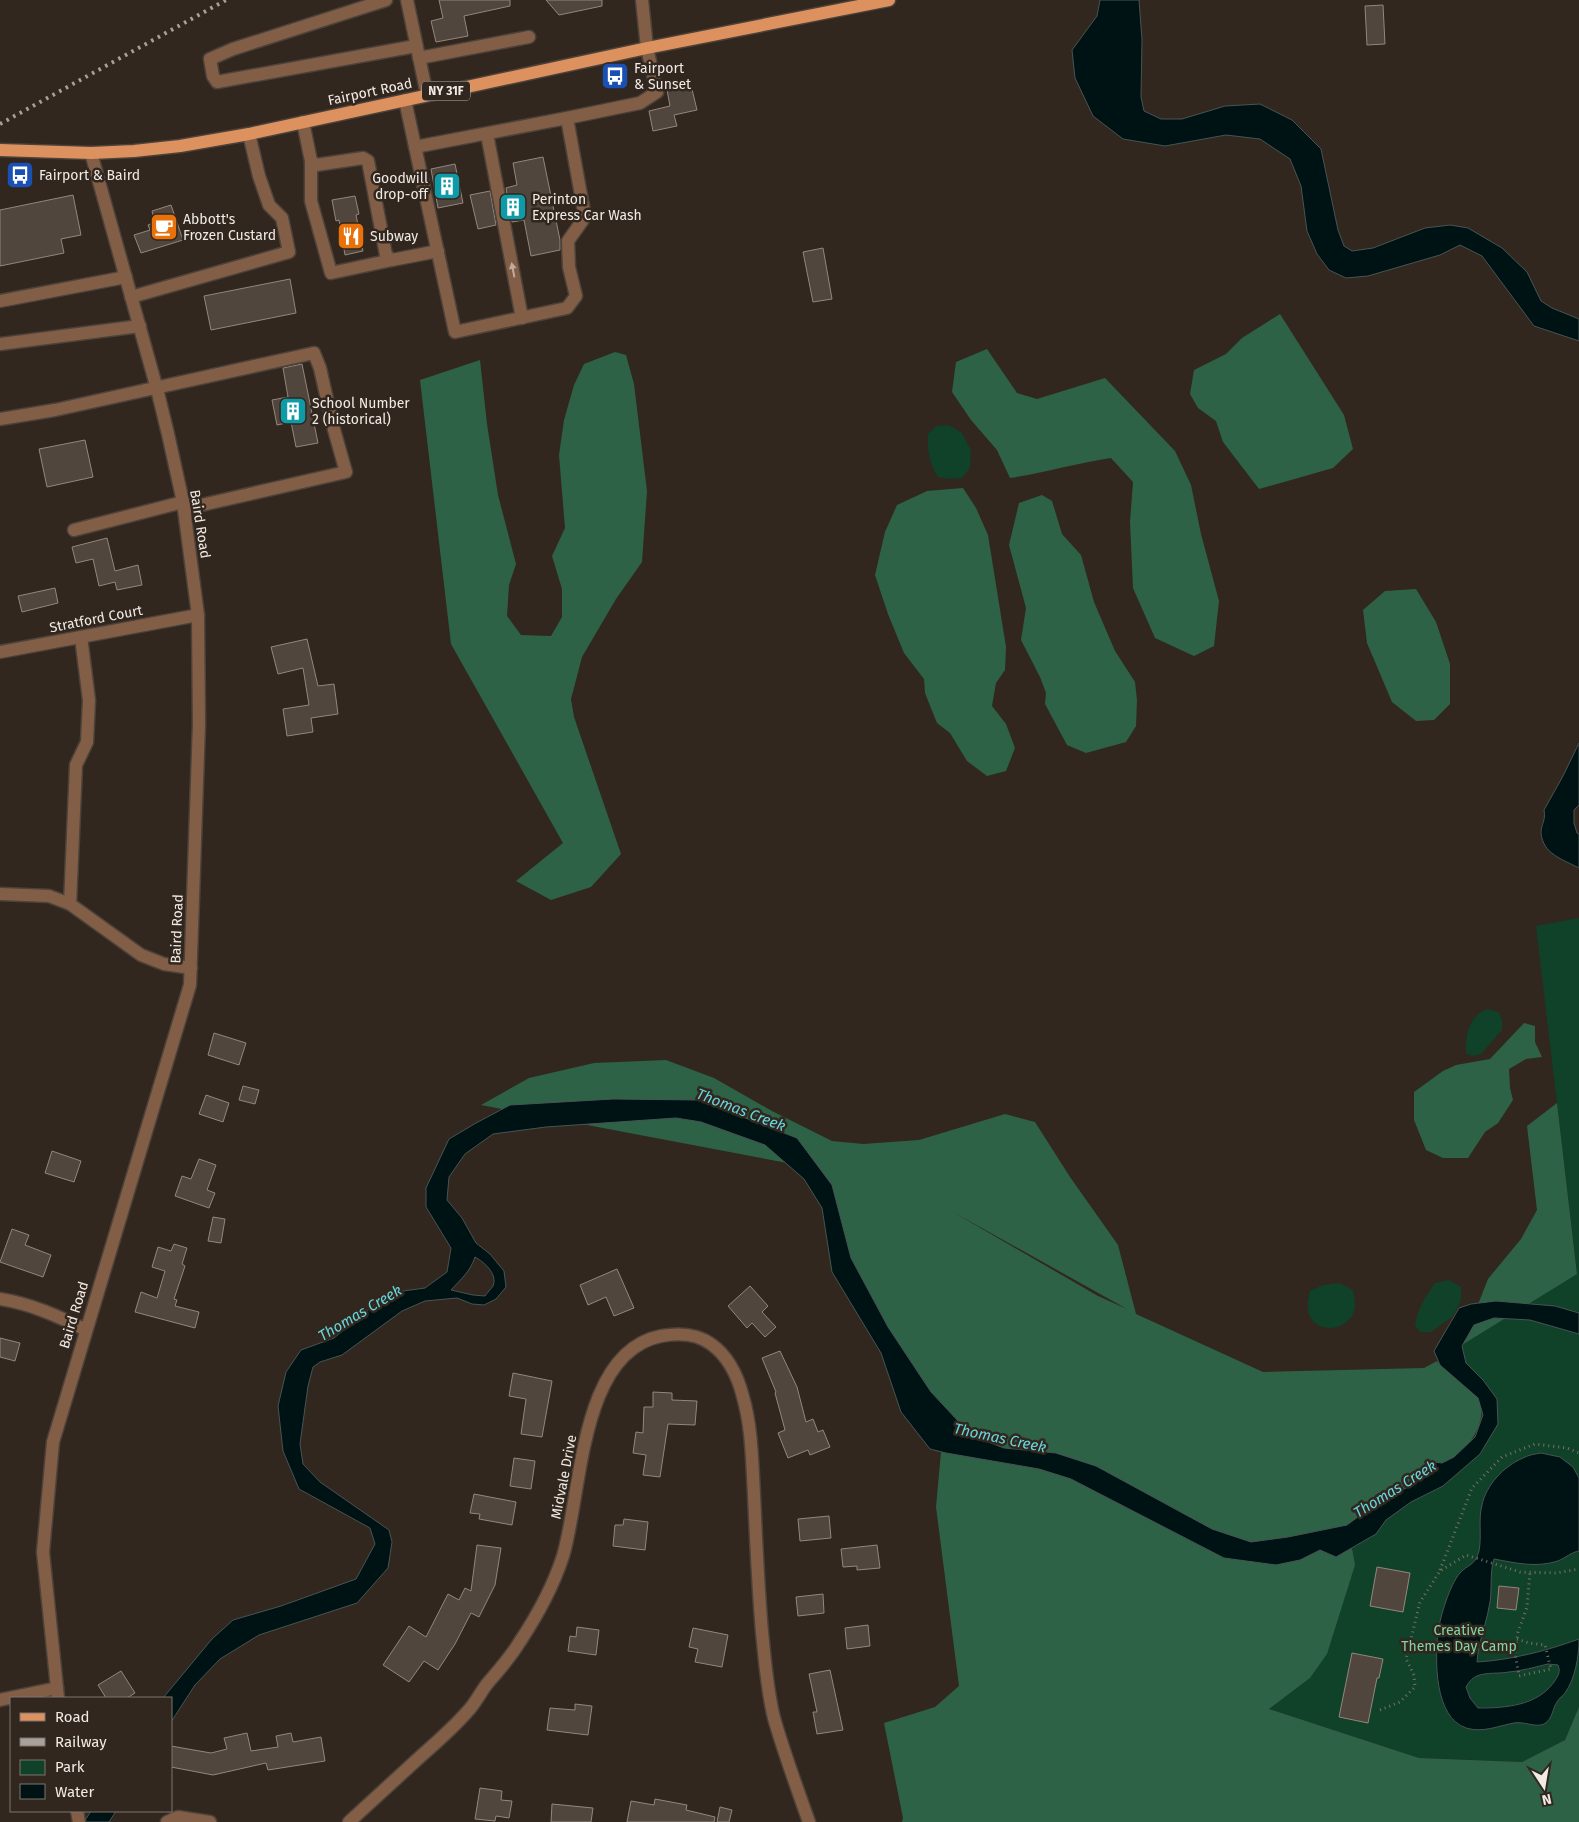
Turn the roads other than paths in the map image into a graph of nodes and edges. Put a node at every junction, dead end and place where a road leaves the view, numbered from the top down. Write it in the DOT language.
graph roads {
  1 [pos="386,0"];
  2 [pos="407,0"];
  3 [pos="642,0"];
  4 [pos="889,0"];
  5 [pos="529,37"];
  6 [pos="647,48"];
  7 [pos="417,52"];
  8 [pos="426,95"];
  9 [pos="405,100"];
  10 [pos="567,118"];
  11 [pos="303,122"];
  12 [pos="249,134"];
  13 [pos="487,134"];
  14 [pos="414,148"];
  15 [pos="0,150"];
  16 [pos="91,153"];
  17 [pos="311,161"];
  18 [pos="438,251"];
  19 [pos="392,260"];
  20 [pos="126,277"];
  21 [pos="131,296"];
  22 [pos="0,301"];
  23 [pos="522,318"];
  24 [pos="140,326"];
  25 [pos="0,344"];
  26 [pos="157,389"];
  27 [pos="0,419"];
  28 [pos="183,506"];
  29 [pos="74,530"];
  30 [pos="198,615"];
  31 [pos="81,637"];
  32 [pos="0,652"];
  33 [pos="0,894"];
  34 [pos="70,904"];
  35 [pos="191,968"];
  36 [pos="0,1299"];
  37 [pos="86,1330"];
  38 [pos="57,1693"];
  39 [pos="24,1697"];
  40 [pos="167,1822"];
  41 [pos="210,1822"];
  42 [pos="349,1822"];
  43 [pos="809,1822"];
  1 -- 7 [label="street"];
  2 -- 7 [label="street"];
  3 -- 6 [label="street"];
  4 -- 6 [label="main road, Fairport Road / NY 31F"];
  5 -- 7 [label="street"];
  6 -- 8 [label="main road, Fairport Road / NY 31F"];
  6 -- 10 [label="street"];
  7 -- 8 [label="street"];
  8 -- 9 [label="main road, Fairport Road / NY 31F"];
  9 -- 11 [label="main road, Fairport Road / NY 31F"];
  9 -- 14 [label="street"];
  10 -- 13 [label="street"];
  10 -- 23 [label="street"];
  11 -- 12 [label="main road, Fairport Road / NY 31F"];
  11 -- 17 [label="street"];
  12 -- 16 [label="main road, Fairport Road / NY 31F"];
  12 -- 21 [label="street"];
  13 -- 14 [label="street"];
  23 -- 13 [label="street, one-way"];
  14 -- 18 [label="street"];
  15 -- 16 [label="main road, Fairport Road / NY 31F"];
  16 -- 20 [label="street, Baird Road"];
  17 -- 19 [label="street"];
  17 -- 19 [label="street"];
  18 -- 19 [label="street"];
  18 -- 23 [label="street"];
  20 -- 21 [label="street, Baird Road"];
  20 -- 22 [label="street"];
  21 -- 24 [label="street, Baird Road"];
  24 -- 25 [label="street"];
  24 -- 26 [label="street, Baird Road"];
  26 -- 27 [label="street"];
  26 -- 28 [label="street, Baird Road"];
  26 -- 28 [label="street"];
  28 -- 29 [label="street"];
  28 -- 30 [label="street, Baird Road"];
  30 -- 31 [label="street, Stratford Court"];
  30 -- 35 [label="street, Baird Road"];
  31 -- 32 [label="street, Stratford Court"];
  31 -- 34 [label="street"];
  33 -- 34 [label="street"];
  34 -- 35 [label="street"];
  35 -- 37 [label="street, Baird Road"];
  36 -- 37 [label="street"];
  37 -- 38 [label="street, Baird Road"];
  38 -- 39 [label="street"];
  40 -- 41 [label="street"];
  42 -- 43 [label="street, Midvale Drive"];
}
